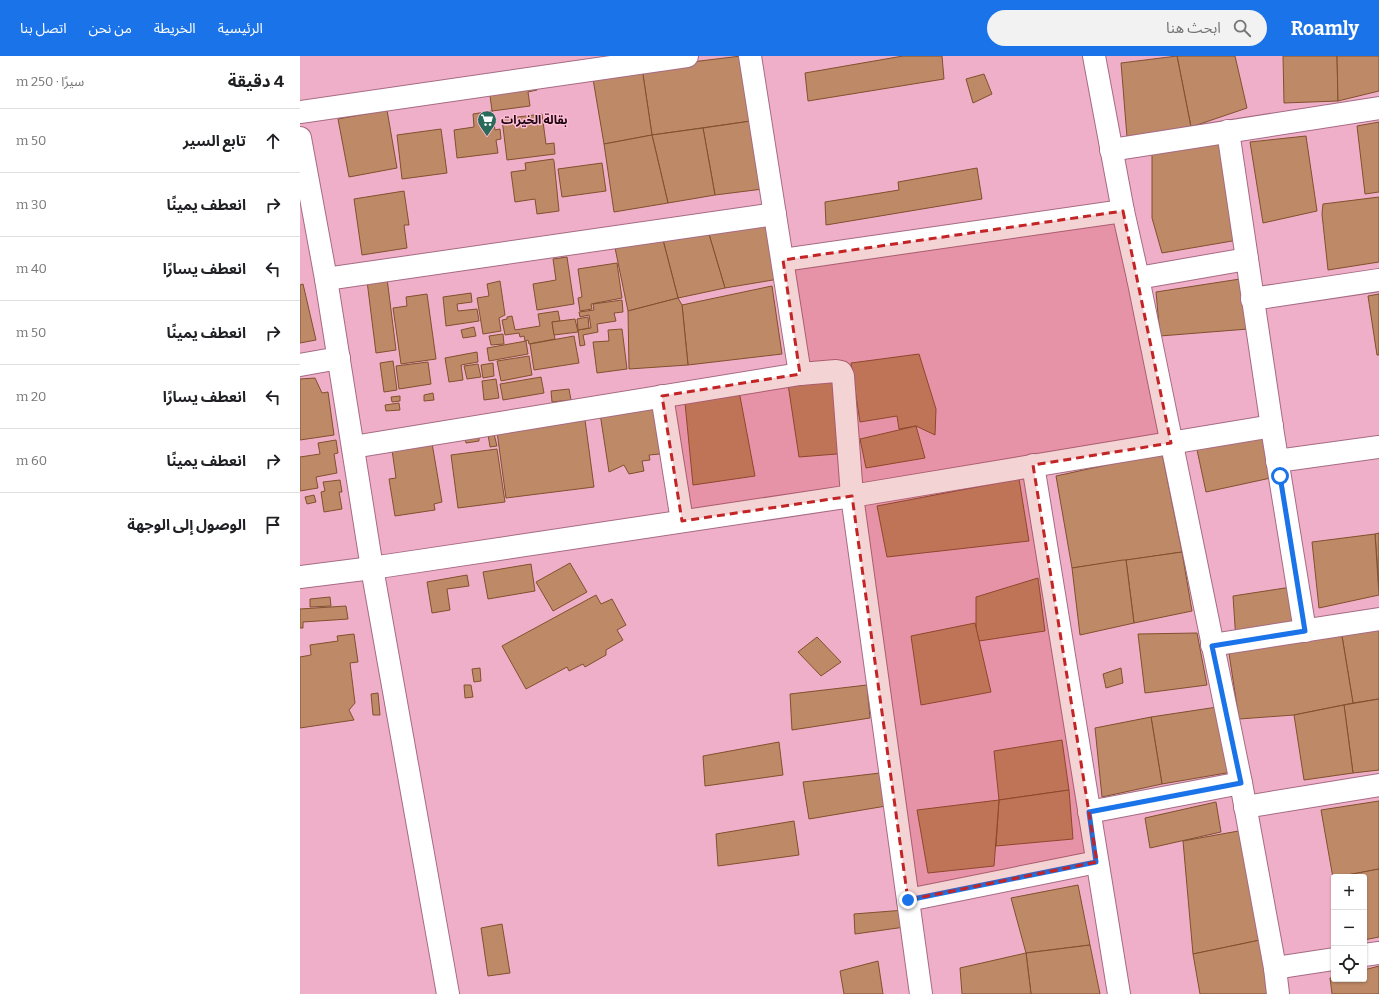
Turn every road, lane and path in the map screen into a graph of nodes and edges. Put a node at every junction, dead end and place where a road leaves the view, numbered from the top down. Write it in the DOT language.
graph roads {
  1 [pos="687,56"];
  2 [pos="750,56"];
  3 [pos="1094,56"];
  4 [pos="1379,108"];
  5 [pos="300,112"];
  6 [pos="1228,131"];
  7 [pos="300,138"];
  8 [pos="1111,150"];
  9 [pos="305,195"];
  10 [pos="1123,210"];
  11 [pos="775,214"];
  12 [pos="1247,259"];
  13 [pos="783,260"];
  14 [pos="1138,278"];
  15 [pos="326,279"];
  16 [pos="1379,280"];
  17 [pos="1252,299"];
  18 [pos="339,358"];
  19 [pos="300,365"];
  20 [pos="800,374"];
  21 [pos="662,396"];
  22 [pos="1272,426"];
  23 [pos="1171,443"];
  24 [pos="353,447"];
  25 [pos="1379,447"];
  26 [pos="1277,461"];
  27 [pos="1033,465"];
  28 [pos="852,496"];
  29 [pos="682,521"];
  30 [pos="372,568"];
  31 [pos="300,577"];
  32 [pos="1379,619"];
  33 [pos="1305,631"];
  34 [pos="1212,646"];
  35 [pos="1241,783"];
  36 [pos="1379,785"];
  37 [pos="1245,807"];
  38 [pos="1089,812"];
  39 [pos="1096,862"];
  40 [pos="908,900"];
  41 [pos="1379,953"];
  42 [pos="1367,955"];
  43 [pos="1331,959"];
  44 [pos="1275,968"];
  45 [pos="448,994"];
  46 [pos="921,994"];
  47 [pos="1118,994"];
  48 [pos="1278,994"];
  1 -- 5 [label="street"];
  2 -- 11 [label="street"];
  3 -- 8 [label="street"];
  4 -- 6 [label="street"];
  6 -- 8 [label="street"];
  6 -- 12 [label="street"];
  7 -- 9 [label="street"];
  8 -- 10 [label="street"];
  9 -- 15 [label="street"];
  10 -- 13 [label="street"];
  10 -- 14 [label="street"];
  11 -- 13 [label="street"];
  11 -- 15 [label="street"];
  12 -- 14 [label="street"];
  12 -- 17 [label="street"];
  13 -- 20 [label="street"];
  14 -- 23 [label="street"];
  15 -- 18 [label="street"];
  16 -- 17 [label="street"];
  17 -- 22 [label="street"];
  18 -- 19 [label="street"];
  18 -- 24 [label="street"];
  20 -- 21 [label="street"];
  20 -- 28 [label="street"];
  21 -- 24 [label="street"];
  21 -- 29 [label="street"];
  22 -- 23 [label="street"];
  22 -- 26 [label="street"];
  23 -- 27 [label="street"];
  23 -- 34 [label="street"];
  24 -- 30 [label="street"];
  25 -- 26 [label="street"];
  26 -- 33 [label="street"];
  27 -- 28 [label="street"];
  27 -- 38 [label="street"];
  28 -- 29 [label="street"];
  28 -- 40 [label="street"];
  29 -- 30 [label="street"];
  30 -- 31 [label="street"];
  30 -- 45 [label="street"];
  32 -- 33 [label="street"];
  33 -- 34 [label="street"];
  34 -- 35 [label="street"];
  35 -- 37 [label="street"];
  35 -- 38 [label="street"];
  36 -- 37 [label="street"];
  37 -- 44 [label="street"];
  38 -- 39 [label="street"];
  39 -- 40 [label="street"];
  39 -- 47 [label="street"];
  40 -- 46 [label="street"];
  41 -- 42 [label="street"];
  43 -- 44 [label="street"];
  44 -- 48 [label="street"];
}
